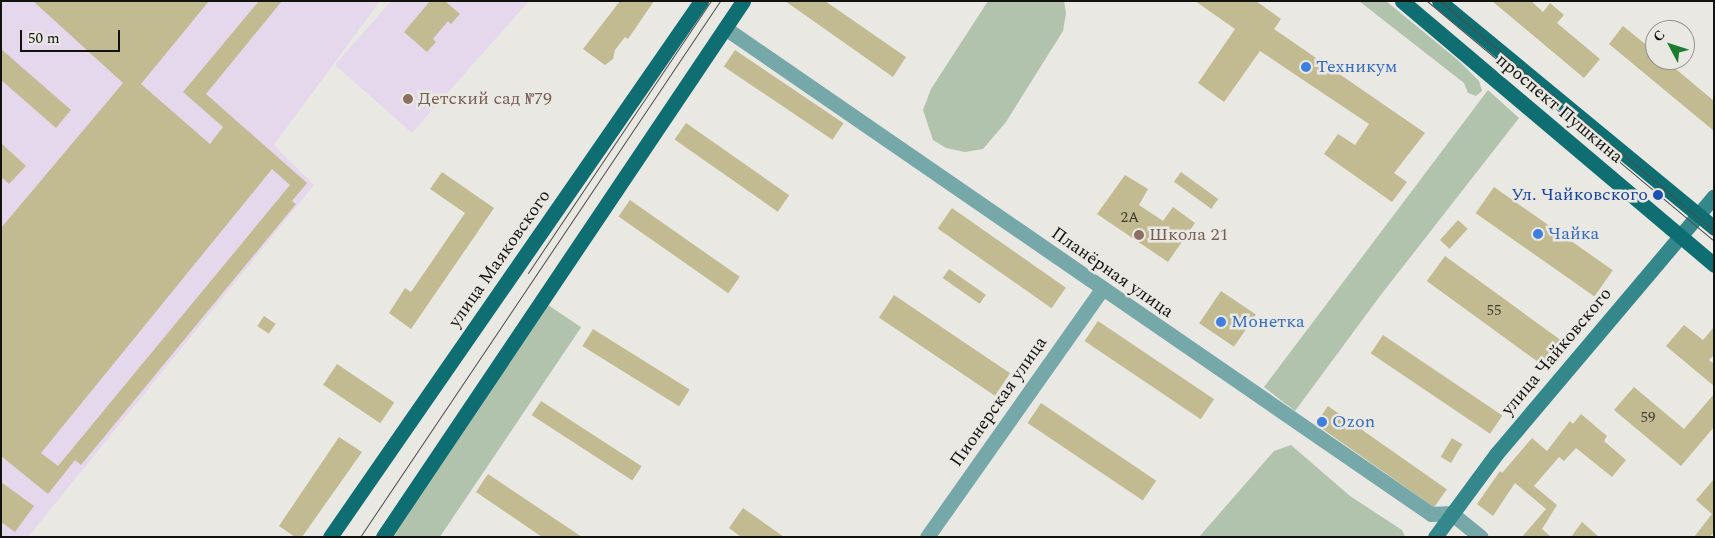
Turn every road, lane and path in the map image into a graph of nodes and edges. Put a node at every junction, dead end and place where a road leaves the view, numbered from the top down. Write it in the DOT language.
graph roads {
  1 [pos="701,1"];
  2 [pos="742,1"];
  3 [pos="1402,1"];
  4 [pos="1439,1"];
  5 [pos="725,28"];
  6 [pos="1714,196"];
  7 [pos="1698,215"];
  8 [pos="1714,228"];
  9 [pos="1679,236"];
  10 [pos="1714,265"];
  11 [pos="1102,289"];
  12 [pos="1451,514"];
  13 [pos="330,537"];
  14 [pos="383,537"];
  15 [pos="927,537"];
  16 [pos="1435,537"];
  17 [pos="1481,537"];
  1 -- 13 [label="main road, улица Маяковского"];
  2 -- 5 [label="main road"];
  3 -- 9 [label="main road, проспект Пушкина"];
  4 -- 7 [label="main road, проспект Пушкина"];
  5 -- 11 [label="street, Планёрная улица"];
  5 -- 14 [label="main road"];
  6 -- 7 [label="main road, улица Чайковского"];
  7 -- 8 [label="main road, проспект Пушкина"];
  7 -- 9 [label="main road, улица Чайковского"];
  9 -- 10 [label="main road, проспект Пушкина"];
  9 -- 12 [label="main road, улица Чайковского"];
  11 -- 12 [label="street, Планёрная улица"];
  11 -- 15 [label="street, Пионерская улица"];
  12 -- 16 [label="main road, улица Чайковского"];
  12 -- 17 [label="street, Планёрная улица"];
}
